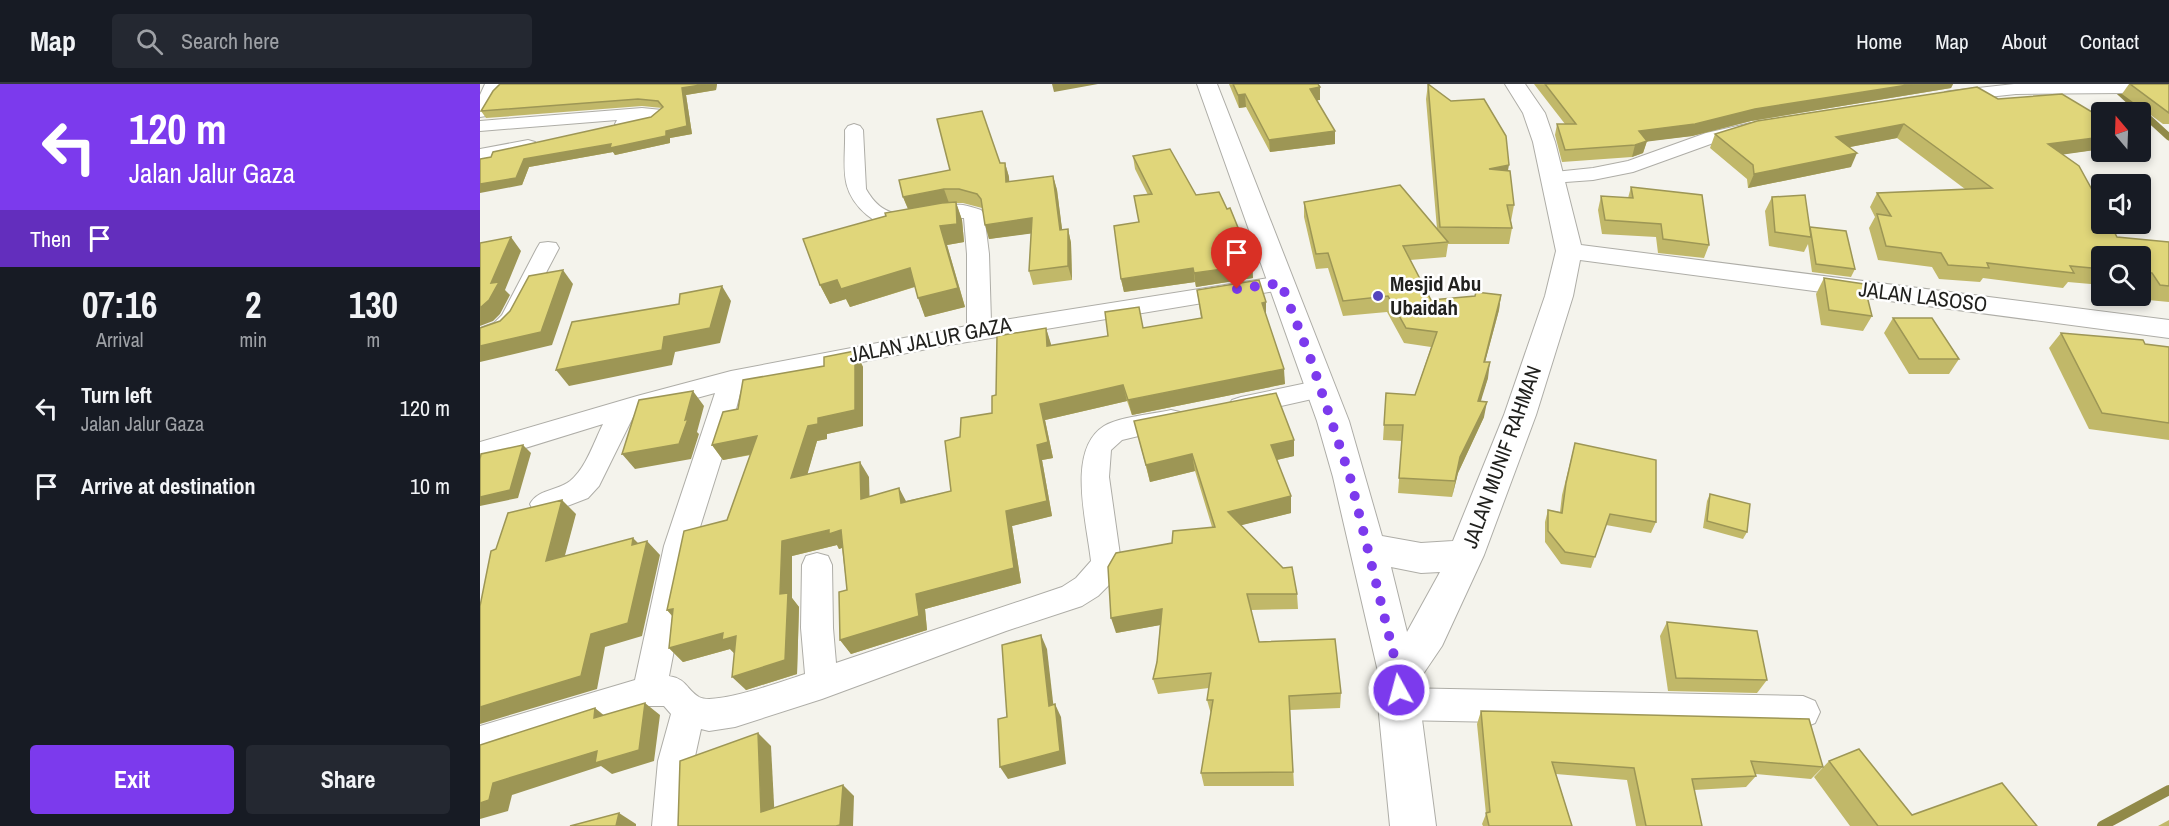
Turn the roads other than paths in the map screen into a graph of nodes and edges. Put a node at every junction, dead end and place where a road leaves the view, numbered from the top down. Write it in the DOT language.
graph roads {
  1 [pos="494,84"];
  2 [pos="1207,84"];
  3 [pos="1515,84"];
  4 [pos="2139,84"];
  5 [pos="1937,98"];
  6 [pos="480,112"];
  7 [pos="1774,124"];
  8 [pos="480,126"];
  9 [pos="854,130"];
  10 [pos="568,137"];
  11 [pos="548,141"];
  12 [pos="480,155"];
  13 [pos="1552,177"];
  14 [pos="548,248"];
  15 [pos="1569,252"];
  16 [pos="1281,283"];
  17 [pos="2169,329"];
  18 [pos="979,330"];
  19 [pos="480,337"];
  20 [pos="731,380"];
  21 [pos="1321,389"];
  22 [pos="624,409"];
  23 [pos="480,452"];
  24 [pos="544,504"];
  25 [pos="1366,546"];
  26 [pos="1466,555"];
  27 [pos="817,565"];
  28 [pos="822,684"];
  29 [pos="1399,690"];
  30 [pos="649,691"];
  31 [pos="689,710"];
  32 [pos="1803,712"];
  33 [pos="480,743"];
  34 [pos="670,826"];
  35 [pos="1413,826"];
  1 -- 6 [label="street"];
  2 -- 16 [label="street"];
  3 -- 13 [label="street, JALAN MUNIF RAHMAN"];
  4 -- 5 [label="street"];
  7 -- 13 [label="street"];
  8 -- 10 [label="street"];
  9 -- 18 [label="street"];
  11 -- 12 [label="street"];
  13 -- 15 [label="street, JALAN MUNIF RAHMAN"];
  14 -- 19 [label="street"];
  15 -- 17 [label="street, JALAN LASOSO"];
  15 -- 26 [label="street, JALAN MUNIF RAHMAN"];
  16 -- 18 [label="street, JALAN JALUR GAZA"];
  16 -- 21 [label="street"];
  18 -- 20 [label="street, JALAN JALUR GAZA"];
  20 -- 22 [label="street, JALAN JALUR GAZA"];
  20 -- 30 [label="street"];
  21 -- 25 [label="street"];
  21 -- 28 [label="street"];
  22 -- 23 [label="street, JALAN JALUR GAZA"];
  22 -- 24 [label="street"];
  25 -- 26 [label="street"];
  25 -- 29 [label="street"];
  26 -- 29 [label="street, JALAN MUNIF RAHMAN"];
  27 -- 28 [label="street"];
  28 -- 31 [label="street"];
  29 -- 32 [label="street"];
  29 -- 35 [label="street"];
  30 -- 31 [label="street"];
  30 -- 33 [label="street"];
  31 -- 34 [label="street"];
}
